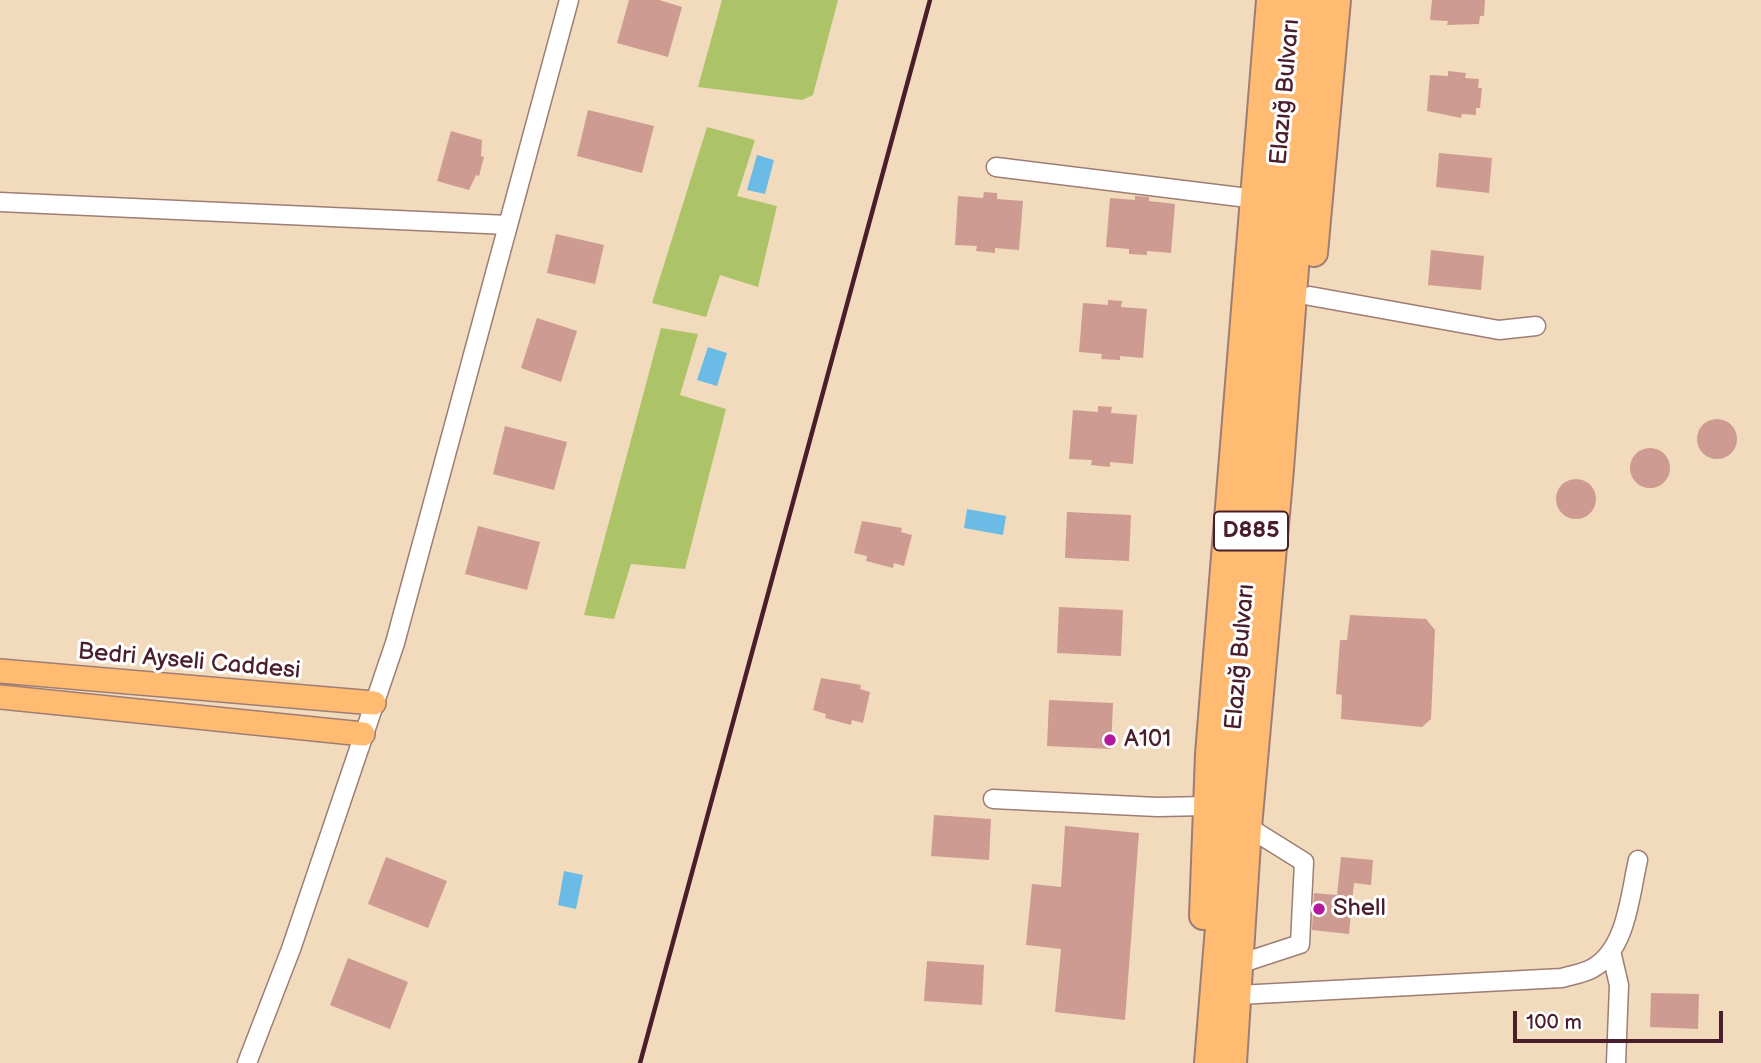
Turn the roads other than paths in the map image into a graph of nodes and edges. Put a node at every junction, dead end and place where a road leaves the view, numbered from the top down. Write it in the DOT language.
graph roads {
  1 [pos="569,0"];
  2 [pos="1270,0"];
  3 [pos="1294,0"];
  4 [pos="1315,0"];
  5 [pos="1337,0"];
  6 [pos="996,167"];
  7 [pos="1256,199"];
  8 [pos="0,202"];
  9 [pos="508,225"];
  10 [pos="1310,296"];
  11 [pos="1536,326"];
  12 [pos="1280,468"];
  13 [pos="0,671"];
  14 [pos="0,697"];
  15 [pos="374,703"];
  16 [pos="363,734"];
  17 [pos="993,799"];
  18 [pos="1207,806"];
  19 [pos="1248,828"];
  20 [pos="1638,860"];
  21 [pos="1611,951"];
  22 [pos="1239,964"];
  23 [pos="1238,995"];
  24 [pos="247,1063"];
  25 [pos="1206,1063"];
  26 [pos="1233,1063"];
  27 [pos="1616,1063"];
  1 -- 9 [label="street"];
  2 -- 7 [label="highway"];
  3 -- 25 [label="highway, Elazığ Bulvarı / D885"];
  4 -- 12 [label="highway, Elazığ Bulvarı / D885"];
  5 -- 10 [label="highway"];
  6 -- 7 [label="street"];
  7 -- 18 [label="highway"];
  8 -- 9 [label="street"];
  9 -- 15 [label="street"];
  10 -- 11 [label="street"];
  10 -- 12 [label="highway"];
  12 -- 19 [label="highway, Elazığ Bulvarı / D885"];
  13 -- 15 [label="main road, Bedri Ayseli Caddesi"];
  14 -- 16 [label="main road"];
  15 -- 16 [label="street"];
  16 -- 24 [label="street"];
  17 -- 18 [label="street"];
  18 -- 25 [label="highway"];
  19 -- 22 [label="highway, Elazığ Bulvarı / D885"];
  19 -- 22 [label="street"];
  20 -- 21 [label="street"];
  21 -- 23 [label="street"];
  21 -- 27 [label="street"];
  22 -- 23 [label="highway, Elazığ Bulvarı / D885"];
  23 -- 26 [label="highway, Elazığ Bulvarı / D885"];
}
